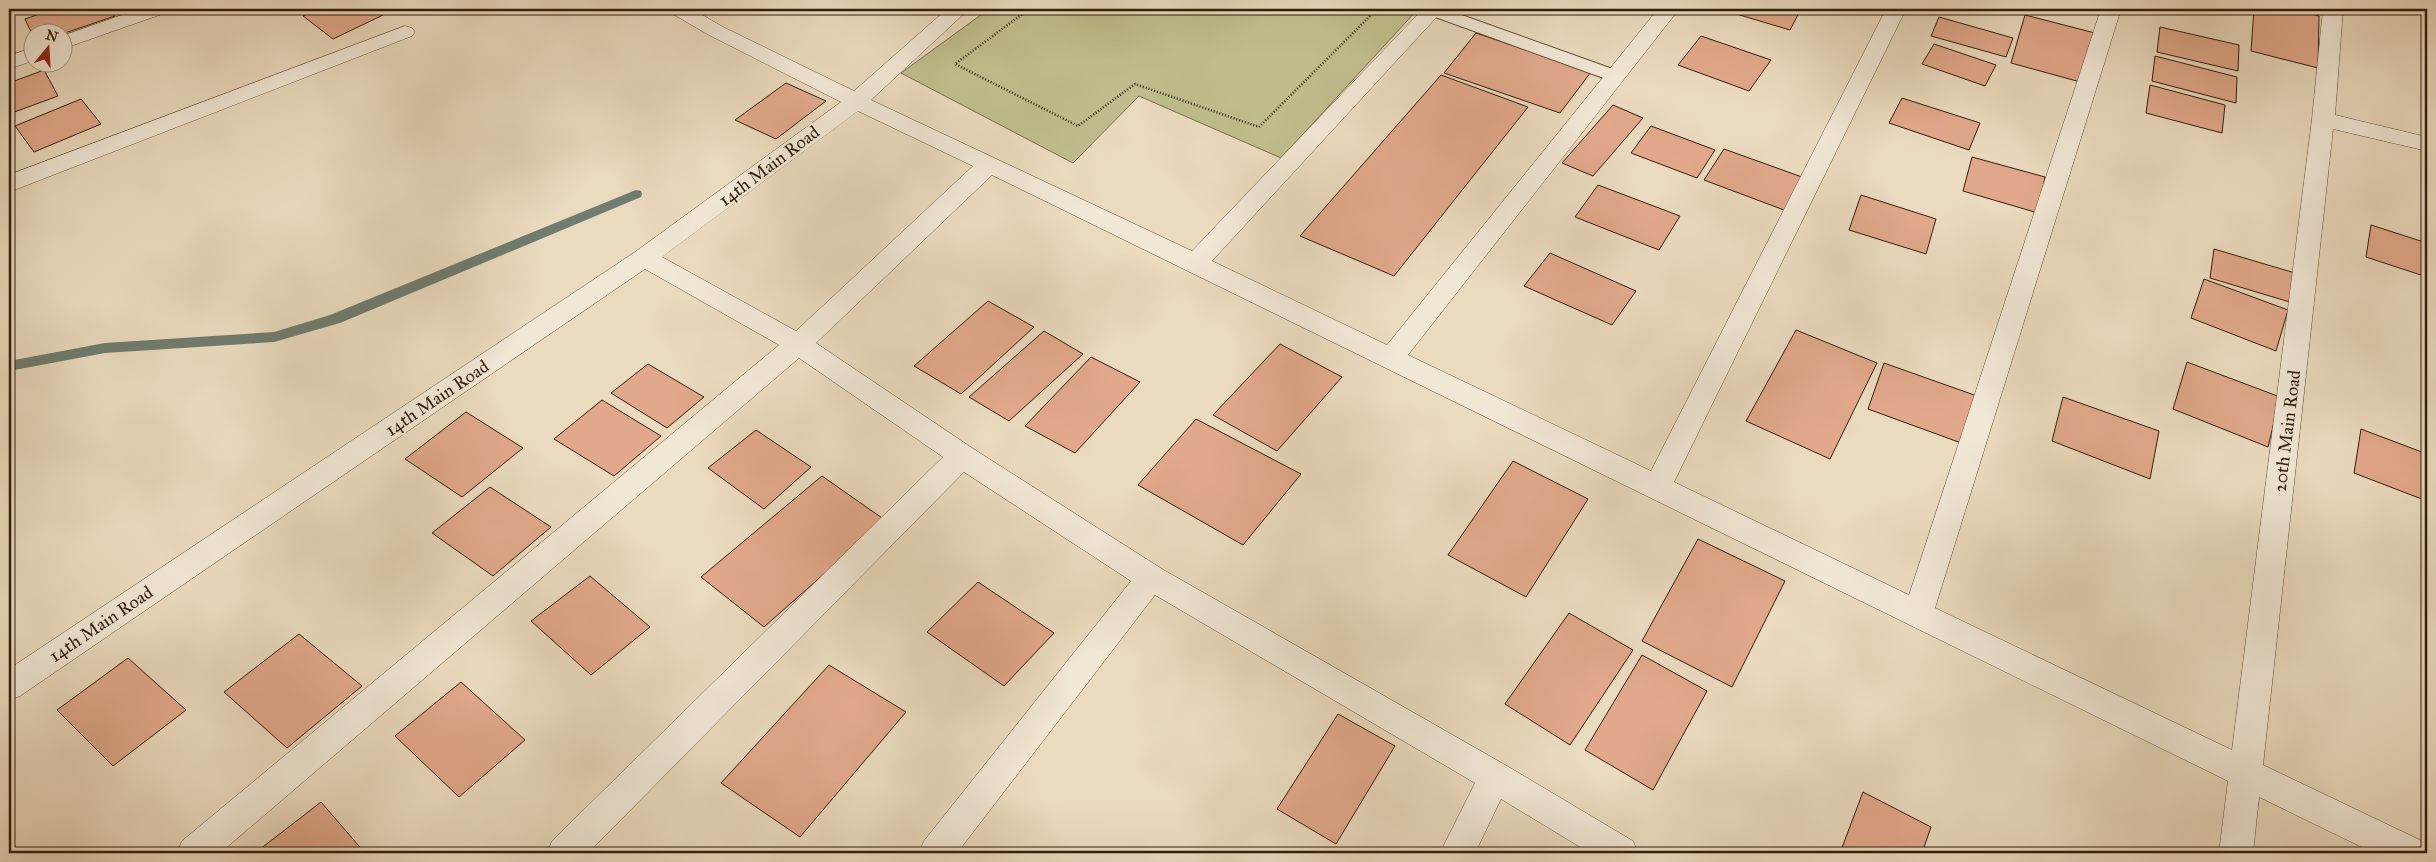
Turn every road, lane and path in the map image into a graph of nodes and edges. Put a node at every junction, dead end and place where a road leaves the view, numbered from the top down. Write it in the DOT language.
graph roads {
  1 [pos="158,9"];
  2 [pos="678,9"];
  3 [pos="959,9"];
  4 [pos="1028,9"];
  5 [pos="1377,9"];
  6 [pos="1434,9"];
  7 [pos="1668,9"];
  8 [pos="1896,9"];
  9 [pos="2111,9"];
  10 [pos="2333,9"];
  11 [pos="405,32"];
  12 [pos="72,39"];
  13 [pos="22,58"];
  14 [pos="9,63"];
  15 [pos="1615,76"];
  16 [pos="858,100"];
  17 [pos="2323,119"];
  18 [pos="2427,144"];
  19 [pos="989,164"];
  20 [pos="9,184"];
  21 [pos="644,258"];
  22 [pos="1195,263"];
  23 [pos="798,344"];
  24 [pos="1391,358"];
  25 [pos="962,456"];
  26 [pos="1657,487"];
  27 [pos="1151,578"];
  28 [pos="1918,614"];
  29 [pos="9,686"];
  30 [pos="2246,772"];
  31 [pos="1495,777"];
  32 [pos="194,853"];
  33 [pos="564,853"];
  34 [pos="936,853"];
  35 [pos="1457,853"];
  36 [pos="1621,853"];
  37 [pos="2236,853"];
  38 [pos="2410,853"];
  1 -- 12 [label="street"];
  2 -- 16 [label="street"];
  3 -- 16 [label="street, 14th Main Road"];
  4 -- 5 [label="path"];
  6 -- 15 [label="lane"];
  6 -- 22 [label="street"];
  7 -- 15 [label="street"];
  8 -- 26 [label="street"];
  9 -- 28 [label="street"];
  10 -- 17 [label="street, 20th Main Road"];
  11 -- 20 [label="street"];
  13 -- 14 [label="street"];
  15 -- 24 [label="street"];
  16 -- 19 [label="street"];
  16 -- 21 [label="street, 14th Main Road"];
  17 -- 18 [label="street"];
  17 -- 30 [label="street, 20th Main Road"];
  19 -- 22 [label="street"];
  19 -- 23 [label="street"];
  21 -- 23 [label="street"];
  21 -- 29 [label="street, 14th Main Road"];
  22 -- 24 [label="street"];
  23 -- 25 [label="street"];
  23 -- 32 [label="street"];
  24 -- 26 [label="street"];
  25 -- 27 [label="street"];
  25 -- 33 [label="street"];
  26 -- 28 [label="street"];
  27 -- 31 [label="street"];
  27 -- 34 [label="street"];
  28 -- 30 [label="street"];
  30 -- 37 [label="street, 20th Main Road"];
  30 -- 38 [label="street"];
  31 -- 35 [label="street"];
  31 -- 36 [label="street"];
}
